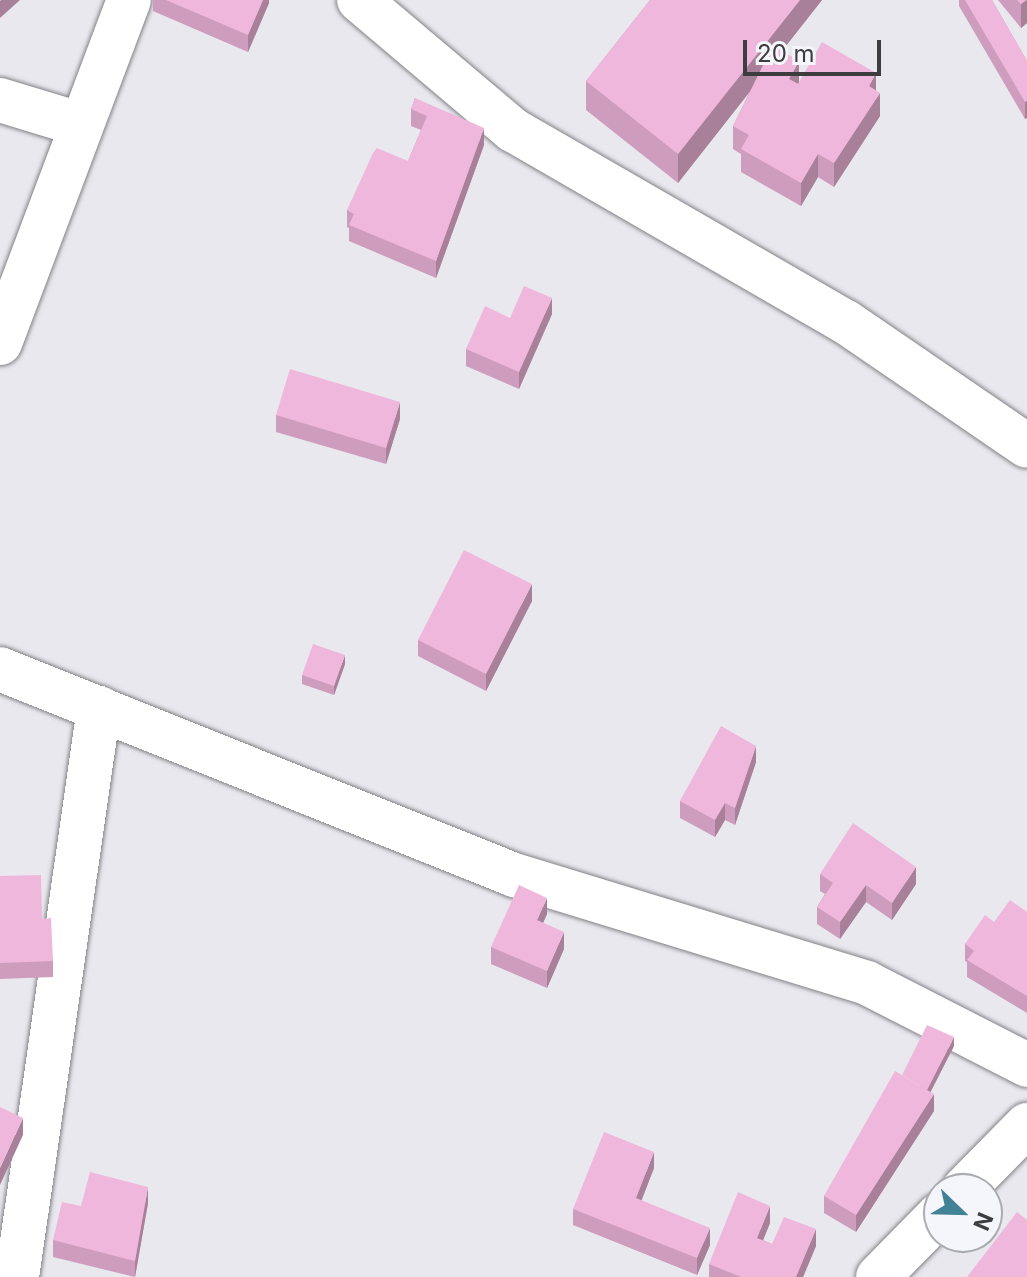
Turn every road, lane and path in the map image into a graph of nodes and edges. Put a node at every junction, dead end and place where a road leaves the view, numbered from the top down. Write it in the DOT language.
graph roads {
  1 [pos="129,0"];
  2 [pos="359,0"];
  3 [pos="0,100"];
  4 [pos="79,124"];
  5 [pos="0,343"];
  6 [pos="1027,446"];
  7 [pos="0,669"];
  8 [pos="99,708"];
  9 [pos="1027,1065"];
  10 [pos="1027,1125"];
  11 [pos="980,1173"];
  12 [pos="923,1231"];
  13 [pos="17,1277"];
  14 [pos="878,1277"];
  1 -- 4 [label="street"];
  2 -- 6 [label="street"];
  3 -- 4 [label="street"];
  4 -- 5 [label="street"];
  7 -- 8 [label="street"];
  8 -- 9 [label="street"];
  8 -- 13 [label="street"];
  10 -- 11 [label="street"];
  12 -- 14 [label="street"];
}
